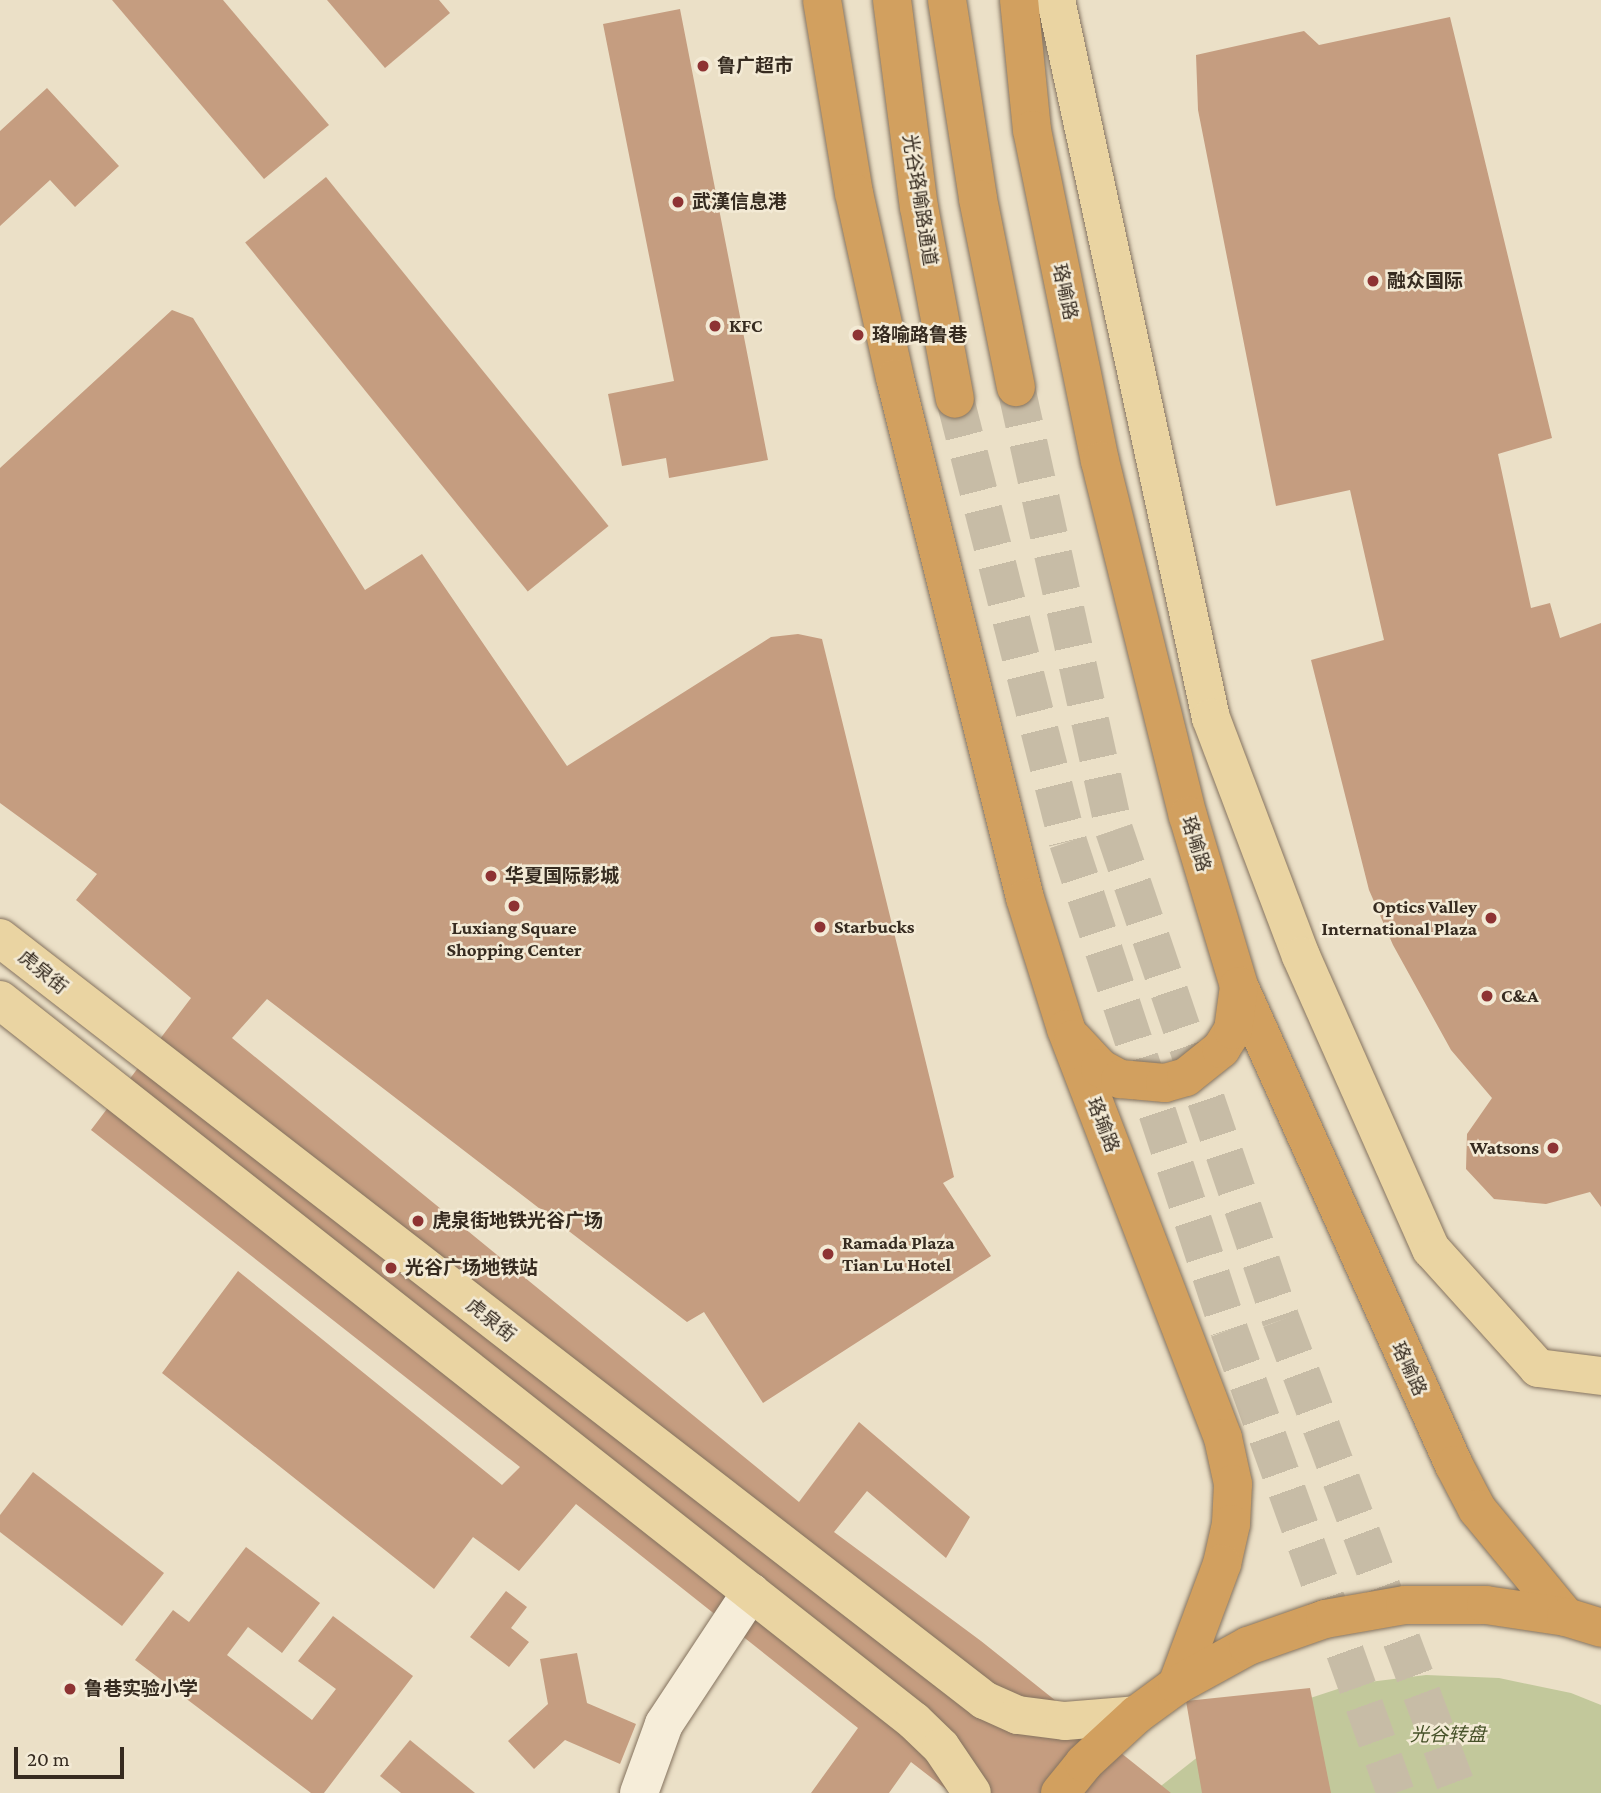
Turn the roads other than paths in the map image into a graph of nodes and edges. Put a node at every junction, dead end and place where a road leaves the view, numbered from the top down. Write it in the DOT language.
graph roads {
  1 [pos="822,0"];
  2 [pos="892,0"];
  3 [pos="947,0"];
  4 [pos="1019,0"];
  5 [pos="1056,0"];
  6 [pos="1016,387"];
  7 [pos="955,399"];
  8 [pos="0,938"];
  9 [pos="1239,986"];
  10 [pos="0,1000"];
  11 [pos="1066,1029"];
  12 [pos="1601,1376"];
  13 [pos="751,1592"];
  14 [pos="1584,1623"];
  15 [pos="1177,1685"];
  16 [pos="1136,1715"];
  17 [pos="639,1793"];
  18 [pos="972,1793"];
  19 [pos="1060,1793"];
  1 -- 11 [label="highway, 珞瑜路"];
  2 -- 7 [label="highway, 光谷珞喻路通道"];
  3 -- 6 [label="highway"];
  4 -- 9 [label="highway, 珞喻路"];
  5 -- 12 [label="main road"];
  8 -- 16 [label="main road, 虎泉街"];
  9 -- 11 [label="highway"];
  9 -- 14 [label="highway, 珞喻路"];
  10 -- 13 [label="main road"];
  11 -- 15 [label="highway, 珞瑜路"];
  13 -- 17 [label="street"];
  13 -- 18 [label="main road"];
  14 -- 15 [label="highway"];
  15 -- 16 [label="highway"];
  16 -- 19 [label="highway"];
}
